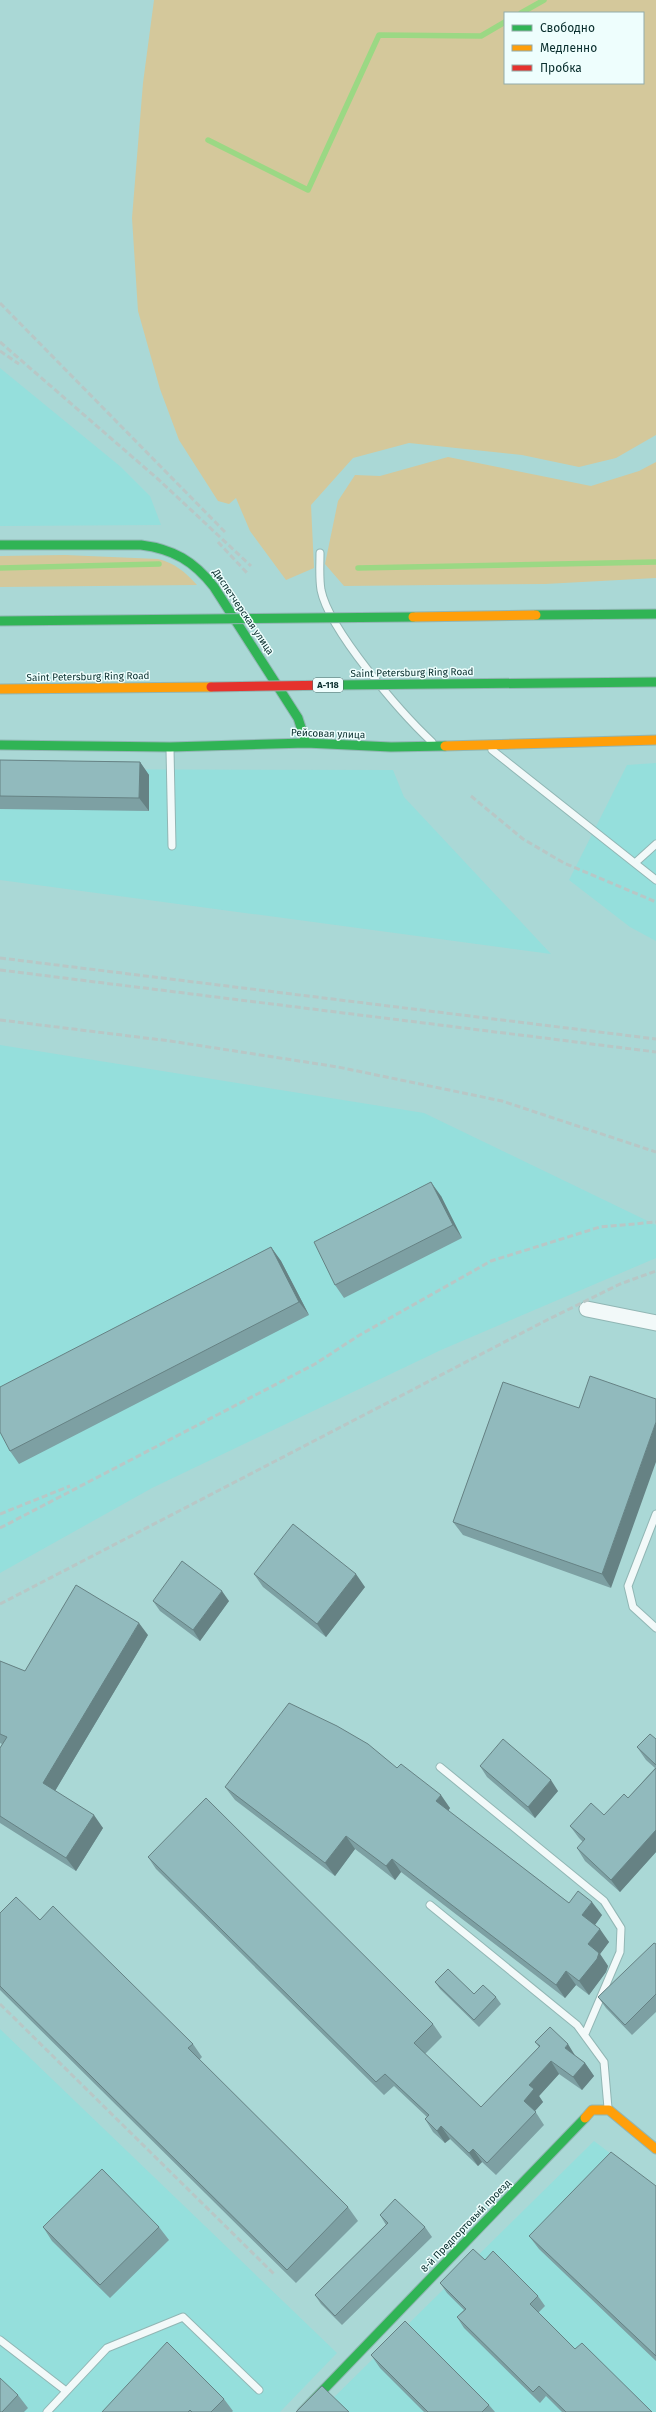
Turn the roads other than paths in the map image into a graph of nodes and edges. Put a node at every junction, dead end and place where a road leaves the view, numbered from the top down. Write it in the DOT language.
graph roads {
  1 [pos="0,545"];
  2 [pos="320,553"];
  3 [pos="656,614"];
  4 [pos="0,621"];
  5 [pos="656,682"];
  6 [pos="0,689"];
  7 [pos="656,740"];
  8 [pos="306,743"];
  9 [pos="483,743"];
  10 [pos="0,745"];
  11 [pos="436,746"];
  12 [pos="170,747"];
  13 [pos="656,844"];
  14 [pos="172,846"];
  15 [pos="635,863"];
  16 [pos="656,880"];
  17 [pos="587,1308"];
  18 [pos="656,1323"];
  19 [pos="656,1514"];
  20 [pos="656,1628"];
  21 [pos="440,1767"];
  22 [pos="430,1905"];
  23 [pos="585,2034"];
  24 [pos="609,2110"];
  25 [pos="656,2149"];
  26 [pos="0,2340"];
  27 [pos="259,2390"];
  28 [pos="66,2391"];
  29 [pos="47,2412"];
  30 [pos="302,2412"];
  1 -- 8 [label="main road, Диспетчерская улица"];
  2 -- 11 [label="lane"];
  3 -- 4 [label="main road, bridge"];
  5 -- 6 [label="main road, Saint Petersburg Ring Road / А-118, bridge"];
  7 -- 9 [label="main road, Рейсовая улица"];
  8 -- 11 [label="main road, Рейсовая улица"];
  8 -- 12 [label="main road, Рейсовая улица"];
  9 -- 11 [label="main road, Рейсовая улица"];
  9 -- 15 [label="lane"];
  10 -- 12 [label="main road, Рейсовая улица"];
  12 -- 14 [label="lane"];
  13 -- 15 [label="lane"];
  15 -- 16 [label="lane"];
  17 -- 18 [label="street"];
  19 -- 20 [label="lane"];
  21 -- 23 [label="lane"];
  22 -- 23 [label="lane"];
  23 -- 24 [label="lane"];
  24 -- 25 [label="main road"];
  24 -- 30 [label="main road, 8-й Предпортовый проезд"];
  26 -- 28 [label="lane"];
  27 -- 28 [label="lane"];
  28 -- 29 [label="lane"];
}
